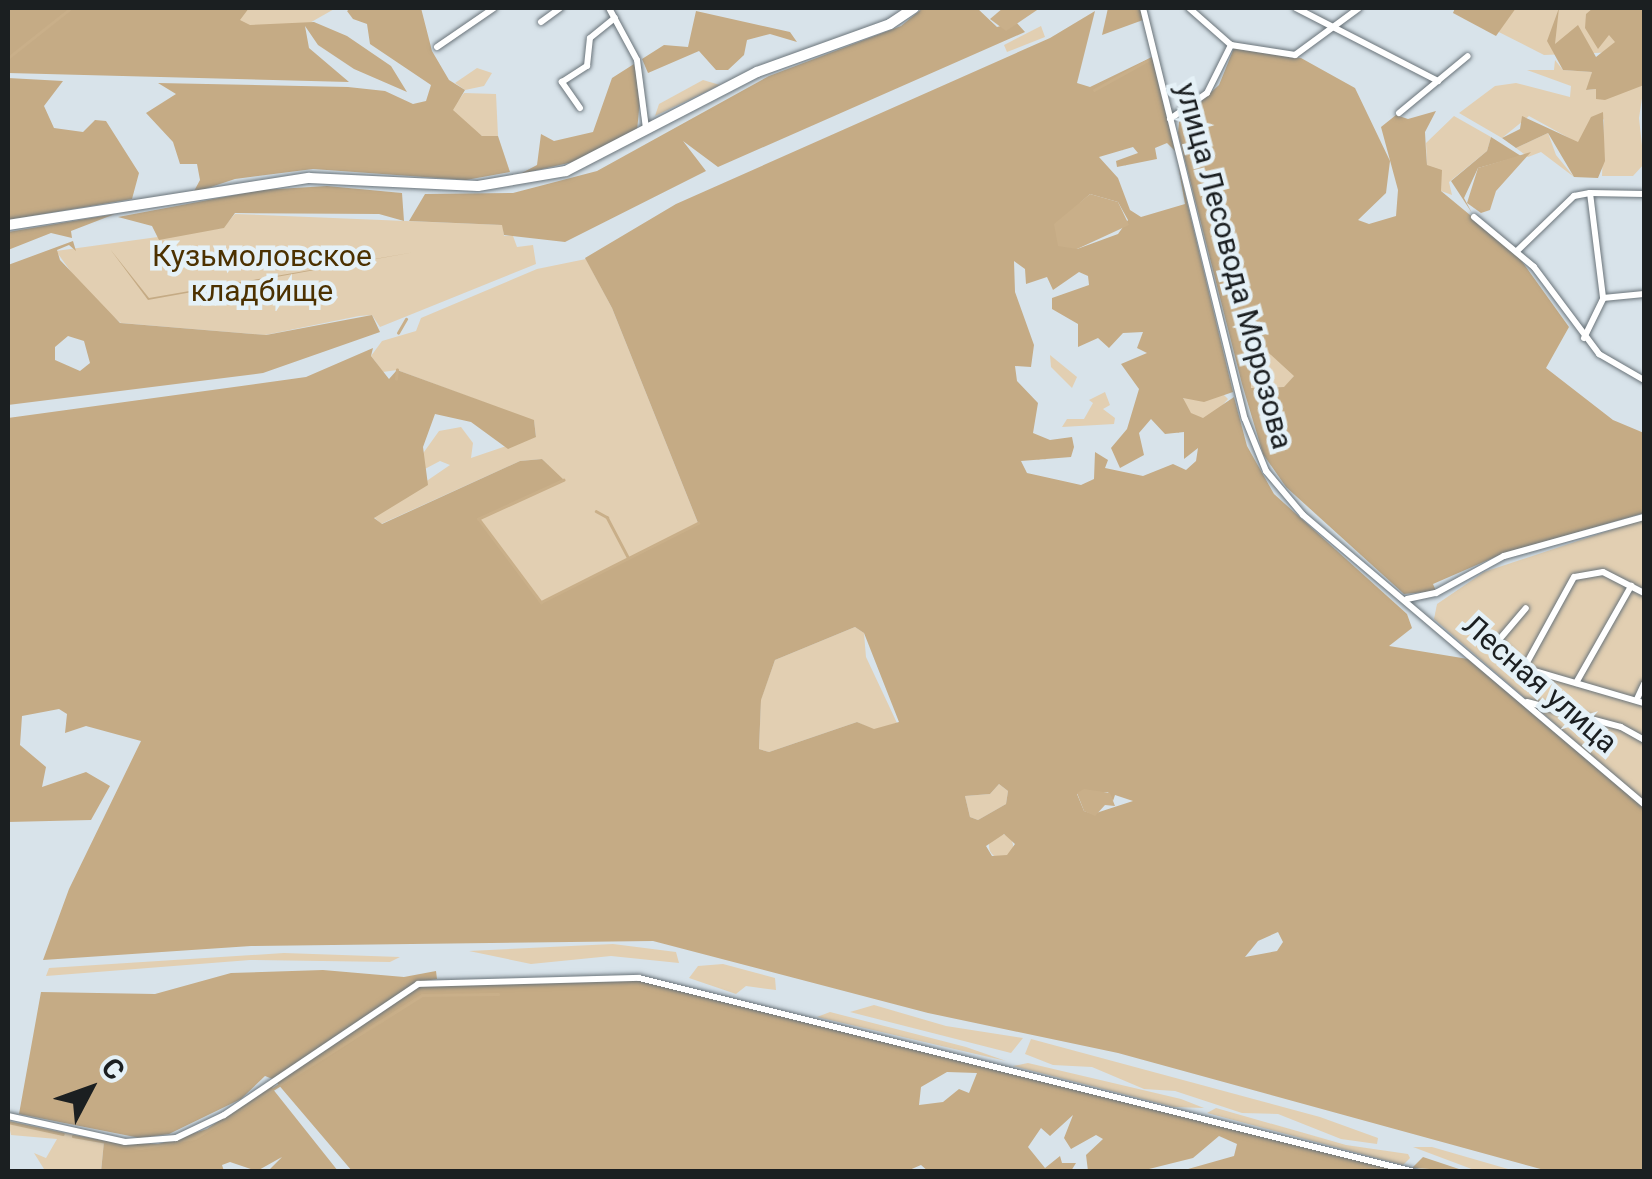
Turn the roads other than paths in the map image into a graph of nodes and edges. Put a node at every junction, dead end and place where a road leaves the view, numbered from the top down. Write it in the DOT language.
graph roads {
  1 [pos="494,8"];
  2 [pos="560,8"];
  3 [pos="609,8"];
  4 [pos="914,8"];
  5 [pos="1143,8"];
  6 [pos="1189,8"];
  7 [pos="1296,8"];
  8 [pos="1359,8"];
  9 [pos="615,18"];
  10 [pos="541,22"];
  11 [pos="1336,28"];
  12 [pos="1231,45"];
  13 [pos="437,47"];
  14 [pos="1468,56"];
  15 [pos="1438,81"];
  16 [pos="580,108"];
  17 [pos="1399,114"];
  18 [pos="1170,119"];
  19 [pos="647,132"];
  20 [pos="1590,193"];
  21 [pos="1644,194"];
  22 [pos="1474,216"];
  23 [pos="8,225"];
  24 [pos="1518,250"];
  25 [pos="1644,294"];
  26 [pos="1604,298"];
  27 [pos="1584,338"];
  28 [pos="1644,380"];
  29 [pos="1644,517"];
  30 [pos="1630,586"];
  31 [pos="1644,593"];
  32 [pos="1406,599"];
  33 [pos="1526,608"];
  34 [pos="1524,668"];
  35 [pos="1576,683"];
  36 [pos="1644,684"];
  37 [pos="1641,701"];
  38 [pos="1526,702"];
  39 [pos="1644,740"];
  40 [pos="1644,804"];
  41 [pos="8,1116"];
  42 [pos="1416,1172"];
  1 -- 13 [label="street"];
  2 -- 10 [label="street"];
  3 -- 9 [label="street"];
  4 -- 19 [label="main road"];
  5 -- 18 [label="street, улица Лесовода Морозова"];
  6 -- 12 [label="street"];
  7 -- 11 [label="street"];
  8 -- 11 [label="street"];
  9 -- 16 [label="street"];
  9 -- 19 [label="street"];
  11 -- 12 [label="street"];
  11 -- 15 [label="street"];
  12 -- 18 [label="street"];
  14 -- 15 [label="street"];
  15 -- 17 [label="street"];
  18 -- 32 [label="street, улица Лесовода Морозова"];
  19 -- 23 [label="main road"];
  20 -- 21 [label="street"];
  20 -- 24 [label="street"];
  20 -- 26 [label="street"];
  22 -- 24 [label="street"];
  24 -- 27 [label="street"];
  25 -- 26 [label="street"];
  26 -- 27 [label="street"];
  27 -- 28 [label="street"];
  29 -- 32 [label="street"];
  30 -- 31 [label="street"];
  30 -- 34 [label="street"];
  30 -- 35 [label="street"];
  32 -- 38 [label="street, Лесная улица"];
  33 -- 34 [label="street"];
  34 -- 35 [label="street"];
  35 -- 37 [label="street"];
  36 -- 37 [label="street"];
  38 -- 39 [label="street"];
  38 -- 40 [label="street, Лесная улица"];
  41 -- 42 [label="street"];
}
